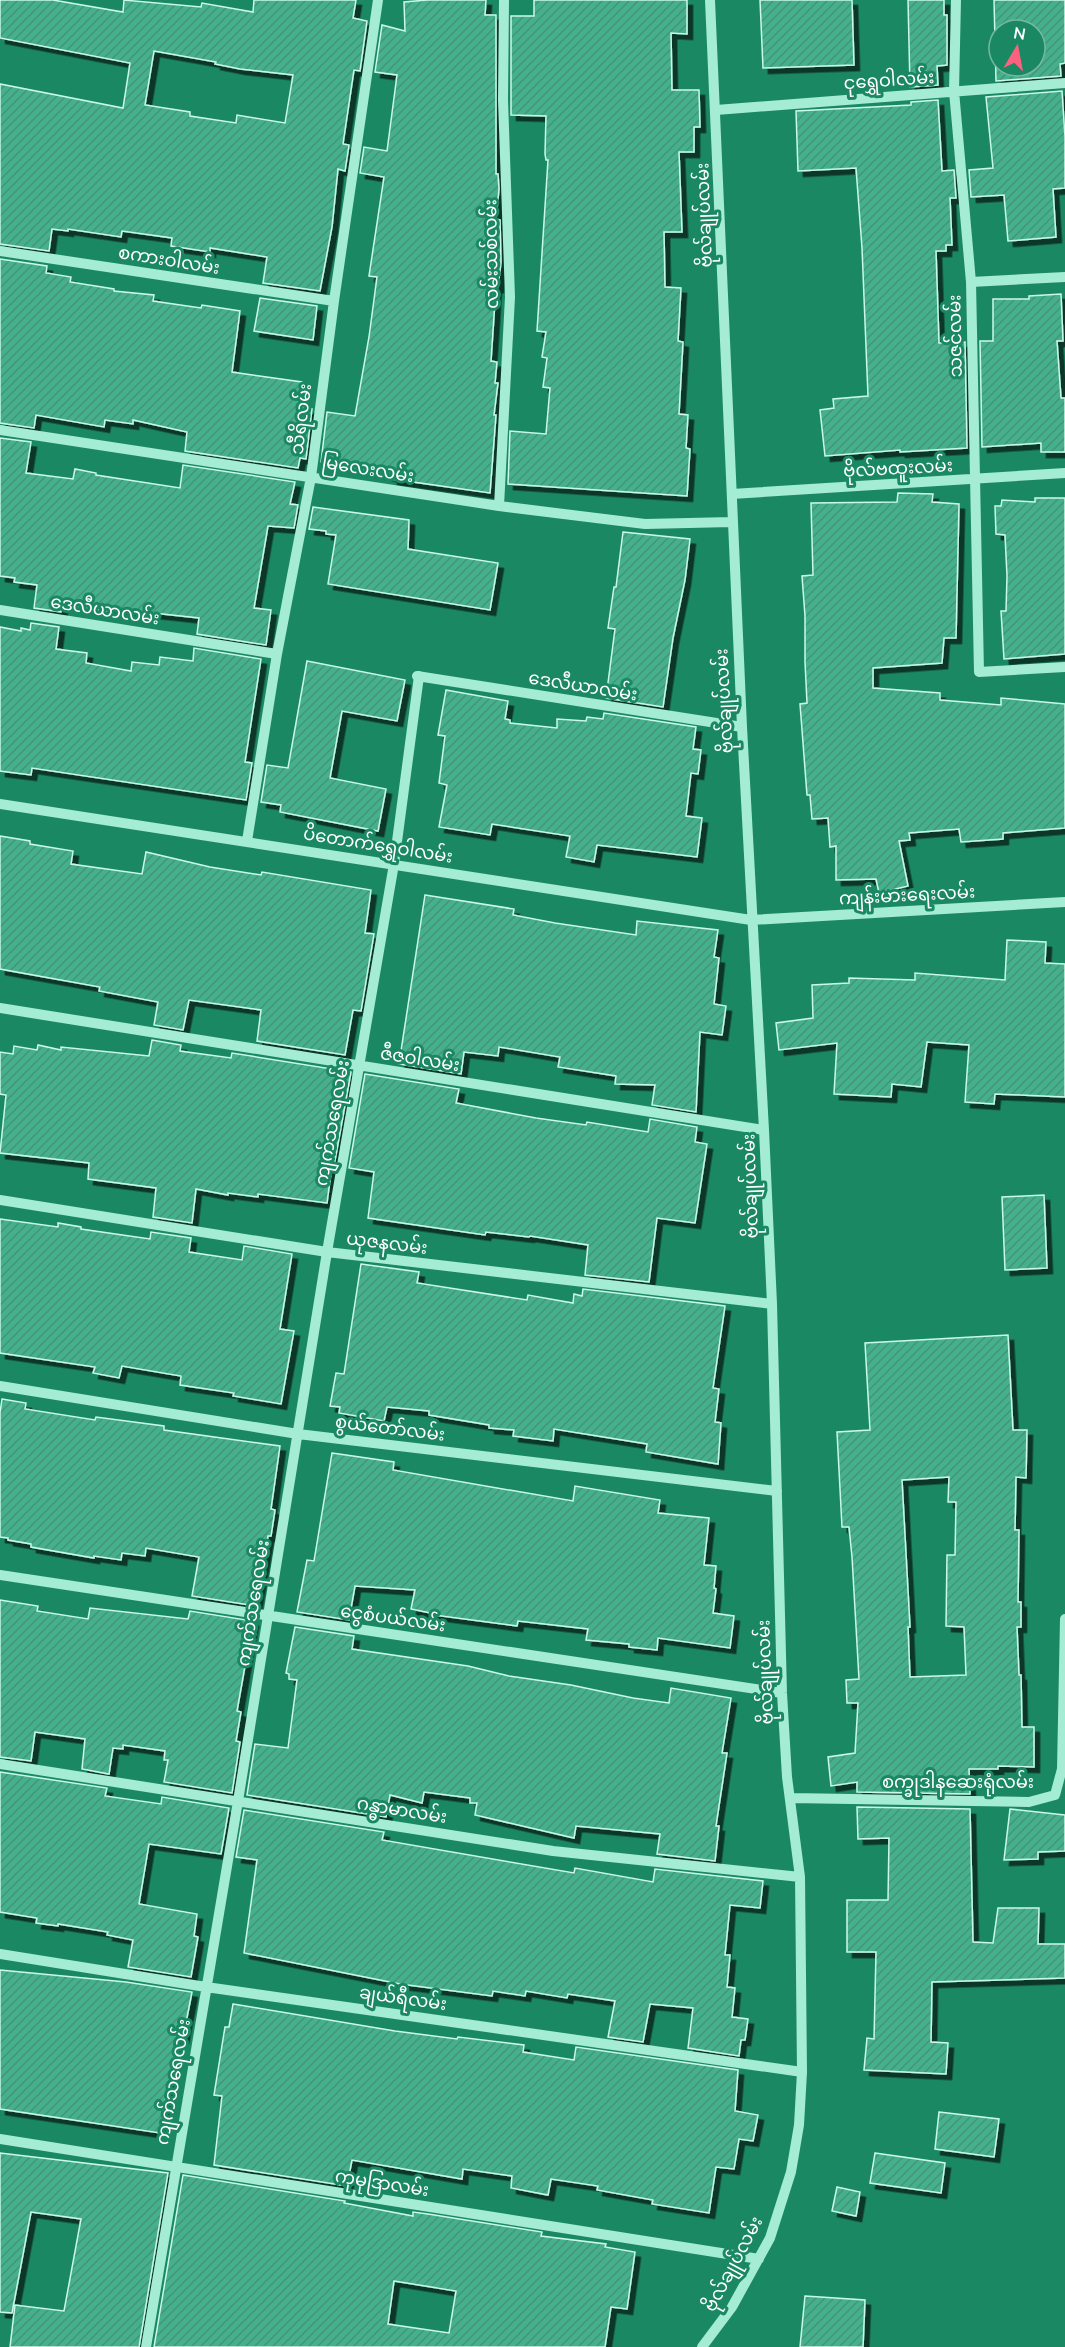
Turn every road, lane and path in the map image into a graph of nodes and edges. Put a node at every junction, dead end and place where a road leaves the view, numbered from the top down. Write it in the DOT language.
graph roads {
  1 [pos="378,0"];
  2 [pos="504,0"];
  3 [pos="710,0"];
  4 [pos="956,0"];
  5 [pos="1065,83"];
  6 [pos="954,91"];
  7 [pos="716,110"];
  8 [pos="0,251"];
  9 [pos="1065,277"];
  10 [pos="971,282"];
  11 [pos="334,301"];
  12 [pos="0,430"];
  13 [pos="1065,473"];
  14 [pos="310,477"];
  15 [pos="974,481"];
  16 [pos="732,494"];
  17 [pos="499,506"];
  18 [pos="732,522"];
  19 [pos="0,610"];
  20 [pos="277,654"];
  21 [pos="1065,667"];
  22 [pos="742,728"];
  23 [pos="0,804"];
  24 [pos="247,841"];
  25 [pos="394,864"];
  26 [pos="1065,902"];
  27 [pos="751,920"];
  28 [pos="0,1008"];
  29 [pos="359,1065"];
  30 [pos="764,1130"];
  31 [pos="0,1200"];
  32 [pos="327,1252"];
  33 [pos="771,1305"];
  34 [pos="0,1386"];
  35 [pos="298,1434"];
  36 [pos="777,1491"];
  37 [pos="0,1575"];
  38 [pos="266,1616"];
  39 [pos="1065,1619"];
  40 [pos="782,1693"];
  41 [pos="0,1764"];
  42 [pos="791,1798"];
  43 [pos="238,1801"];
  44 [pos="800,1877"];
  45 [pos="0,1954"];
  46 [pos="206,1987"];
  47 [pos="802,2072"];
  48 [pos="0,2139"];
  49 [pos="175,2167"];
  50 [pos="759,2259"];
  51 [pos="146,2347"];
  52 [pos="702,2347"];
  1 -- 11 [label="street, သီရိလမ်း"];
  2 -- 17 [label="street, လမ်းသစ်လမ်း"];
  3 -- 7 [label="street, ဗိုလ်ချုပ်လမ်း"];
  4 -- 6 [label="street, သဇင်လမ်း"];
  5 -- 6 [label="street, ငုရွှေဝါလမ်း"];
  6 -- 7 [label="street, ငုရွှေဝါလမ်း"];
  6 -- 10 [label="street, သဇင်လမ်း"];
  7 -- 16 [label="street, ဗိုလ်ချုပ်လမ်း"];
  8 -- 11 [label="street, စကားဝါလမ်း"];
  9 -- 10 [label="street"];
  10 -- 15 [label="street, သဇင်လမ်း"];
  11 -- 14 [label="street, သီရိလမ်း"];
  12 -- 14 [label="street, မြလေးလမ်း"];
  13 -- 15 [label="street, ဗိုလ်ဗထူးလမ်း"];
  14 -- 17 [label="street, မြလေးလမ်း"];
  14 -- 20 [label="street, သီရိလမ်း"];
  15 -- 16 [label="street, ဗိုလ်ဗထူးလမ်း"];
  15 -- 21 [label="street, သဇင်လမ်း"];
  16 -- 18 [label="street, ဗိုလ်ချုပ်လမ်း"];
  17 -- 18 [label="street, မြလေးလမ်း"];
  18 -- 22 [label="street, ဗိုလ်ချုပ်လမ်း"];
  19 -- 20 [label="street, ဒေလီယာလမ်း"];
  20 -- 24 [label="street, သီရိလမ်း"];
  22 -- 25 [label="street, ဒေလီယာလမ်း"];
  22 -- 27 [label="street, ဗိုလ်ချုပ်လမ်း"];
  23 -- 24 [label="street, ပိတောက်ရွှေဝါလမ်း"];
  24 -- 25 [label="street, ပိတောက်ရွှေဝါလမ်း"];
  25 -- 27 [label="street, ပိတောက်ရွှေဝါလမ်း"];
  25 -- 29 [label="street, ကျက်သရေလမ်း"];
  26 -- 27 [label="street, ကျန်းမားရေးလမ်း"];
  27 -- 30 [label="street, ဗိုလ်ချုပ်လမ်း"];
  28 -- 29 [label="street, ဇီဇဝါလမ်း"];
  29 -- 30 [label="street, ဇီဇဝါလမ်း"];
  29 -- 32 [label="street, ကျက်သရေလမ်း"];
  30 -- 33 [label="street, ဗိုလ်ချုပ်လမ်း"];
  31 -- 32 [label="street, ယုဇနလမ်း"];
  32 -- 33 [label="street, ယုဇနလမ်း"];
  32 -- 35 [label="street, ကျက်သရေလမ်း"];
  33 -- 36 [label="street, ဗိုလ်ချုပ်လမ်း"];
  34 -- 35 [label="street, စွယ်တော်လမ်း"];
  35 -- 36 [label="street, စွယ်တော်လမ်း"];
  35 -- 38 [label="street, ကျက်သရေလမ်း"];
  36 -- 40 [label="street, ဗိုလ်ချုပ်လမ်း"];
  37 -- 38 [label="street, ငွေစံပယ်လမ်း"];
  38 -- 40 [label="street, ငွေစံပယ်လမ်း"];
  38 -- 43 [label="street, ကျက်သရေလမ်း"];
  39 -- 42 [label="street, စက္ခုဒါနဆေးရုံလမ်း"];
  40 -- 42 [label="street, ဗိုလ်ချုပ်လမ်း"];
  41 -- 43 [label="street, ဂန္ဓာမာလမ်း"];
  42 -- 44 [label="street, ဗိုလ်ချုပ်လမ်း"];
  43 -- 44 [label="street, ဂန္ဓာမာလမ်း"];
  43 -- 46 [label="street, ကျက်သရေလမ်း"];
  44 -- 47 [label="street, ဗိုလ်ချုပ်လမ်း"];
  45 -- 46 [label="street, ချယ်ရီလမ်း"];
  46 -- 47 [label="street, ချယ်ရီလမ်း"];
  46 -- 49 [label="street, ကျက်သရေလမ်း"];
  47 -- 50 [label="street, ဗိုလ်ချုပ်လမ်း"];
  48 -- 49 [label="street, ကုမုဒြာလမ်း"];
  49 -- 50 [label="street, ကုမုဒြာလမ်း"];
  49 -- 51 [label="street, ကျက်သရေလမ်း"];
  50 -- 52 [label="street, ဗိုလ်ချုပ်လမ်း"];
}
